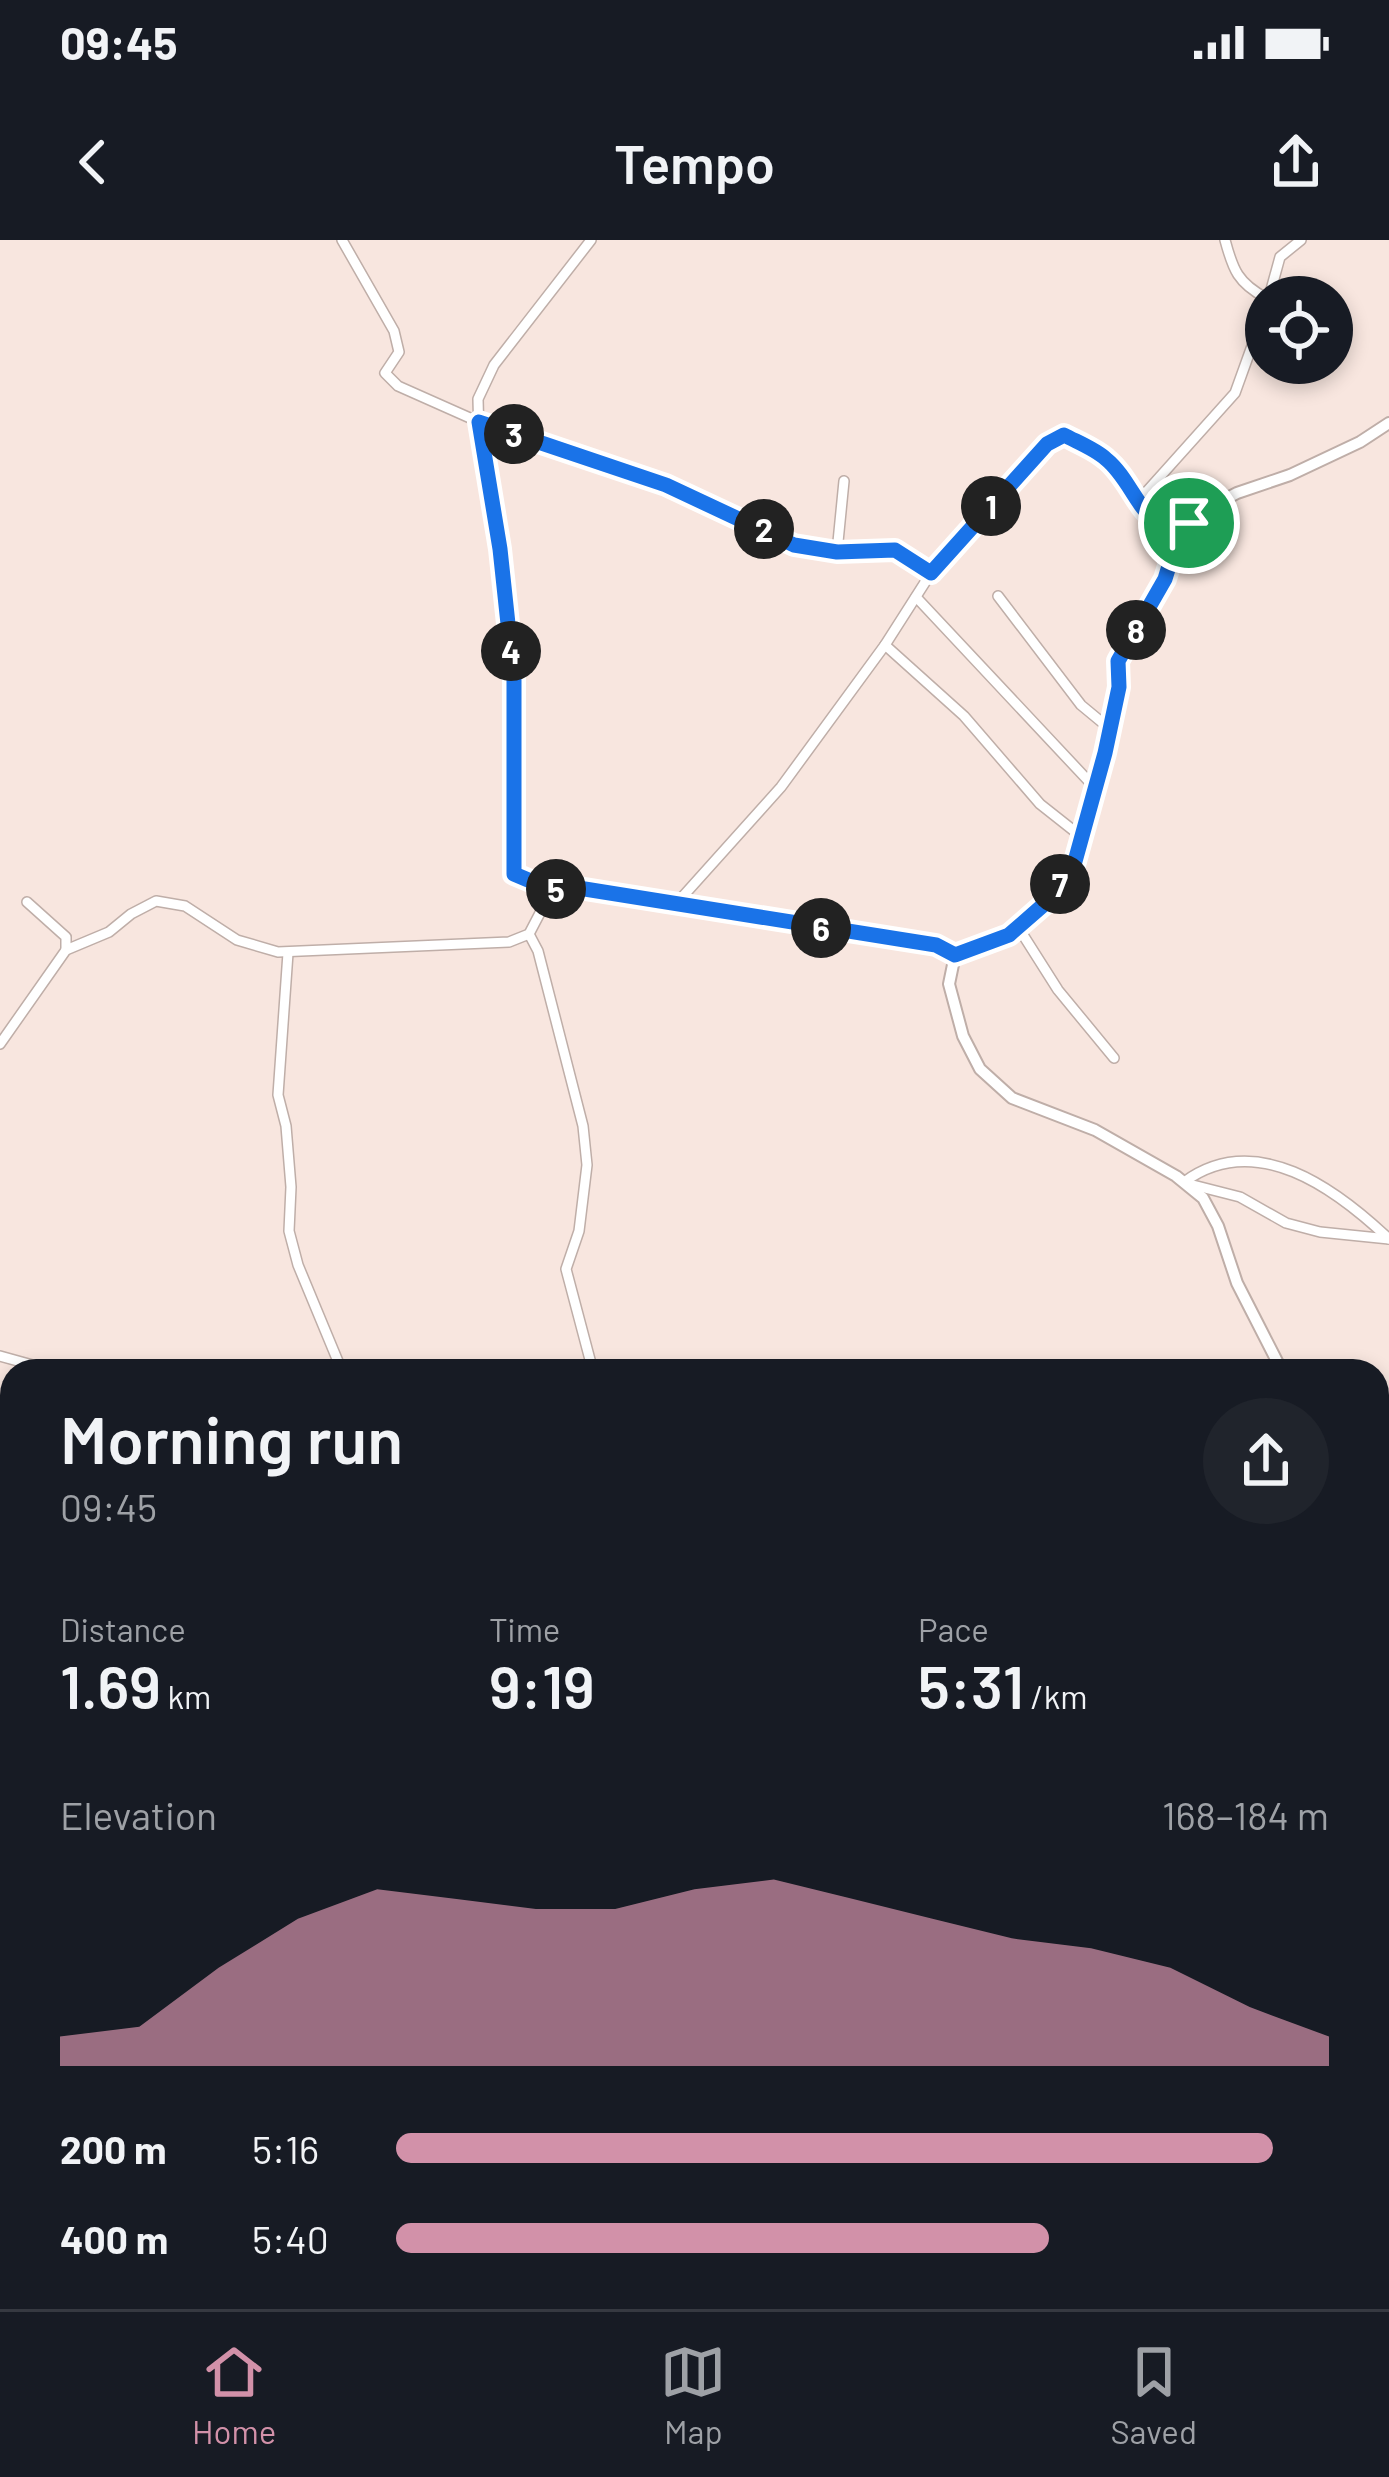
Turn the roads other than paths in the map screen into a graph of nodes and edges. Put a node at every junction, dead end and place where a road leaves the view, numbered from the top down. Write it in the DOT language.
graph roads {
  1 [pos="342,240"];
  2 [pos="591,240"];
  3 [pos="1225,240"];
  4 [pos="1300,240"];
  5 [pos="1274,276"];
  6 [pos="1245,287"];
  7 [pos="1245,364"];
  8 [pos="479,422"];
  9 [pos="1389,423"];
  10 [pos="844,482"];
  11 [pos="1140,499"];
  12 [pos="1154,523"];
  13 [pos="1189,523"];
  14 [pos="837,552"];
  15 [pos="1173,554"];
  16 [pos="931,573"];
  17 [pos="998,596"];
  18 [pos="916,597"];
  19 [pos="885,645"];
  20 [pos="1110,729"];
  21 [pos="1096,789"];
  22 [pos="1083,838"];
  23 [pos="552,890"];
  24 [pos="27,902"];
  25 [pos="676,904"];
  26 [pos="1018,927"];
  27 [pos="529,934"];
  28 [pos="66,950"];
  29 [pos="288,953"];
  30 [pos="955,955"];
  31 [pos="0,1044"];
  32 [pos="1114,1058"];
  33 [pos="1184,1182"];
  34 [pos="337,1359"];
  35 [pos="589,1359"];
  36 [pos="1276,1359"];
  1 -- 8 [label="street"];
  2 -- 8 [label="street"];
  3 -- 6 [label="street"];
  4 -- 5 [label="street"];
  7 -- 11 [label="street"];
  8 -- 14 [label="street"];
  8 -- 23 [label="street"];
  9 -- 13 [label="main road"];
  10 -- 14 [label="street"];
  11 -- 12 [label="street"];
  11 -- 16 [label="street"];
  12 -- 13 [label="street"];
  12 -- 15 [label="street"];
  13 -- 15 [label="main road"];
  14 -- 16 [label="street"];
  15 -- 20 [label="main road"];
  16 -- 18 [label="street"];
  17 -- 20 [label="street"];
  18 -- 19 [label="street"];
  18 -- 21 [label="street"];
  19 -- 22 [label="street"];
  19 -- 25 [label="street"];
  20 -- 21 [label="main road"];
  21 -- 22 [label="main road"];
  22 -- 26 [label="main road"];
  23 -- 25 [label="street"];
  23 -- 27 [label="street"];
  24 -- 28 [label="street"];
  25 -- 30 [label="street"];
  26 -- 30 [label="main road"];
  26 -- 32 [label="street"];
  27 -- 29 [label="street"];
  27 -- 35 [label="street"];
  28 -- 29 [label="street"];
  28 -- 31 [label="street"];
  29 -- 34 [label="street"];
  30 -- 33 [label="main road"];
  33 -- 33 [label="street"];
  33 -- 36 [label="main road"];
}
